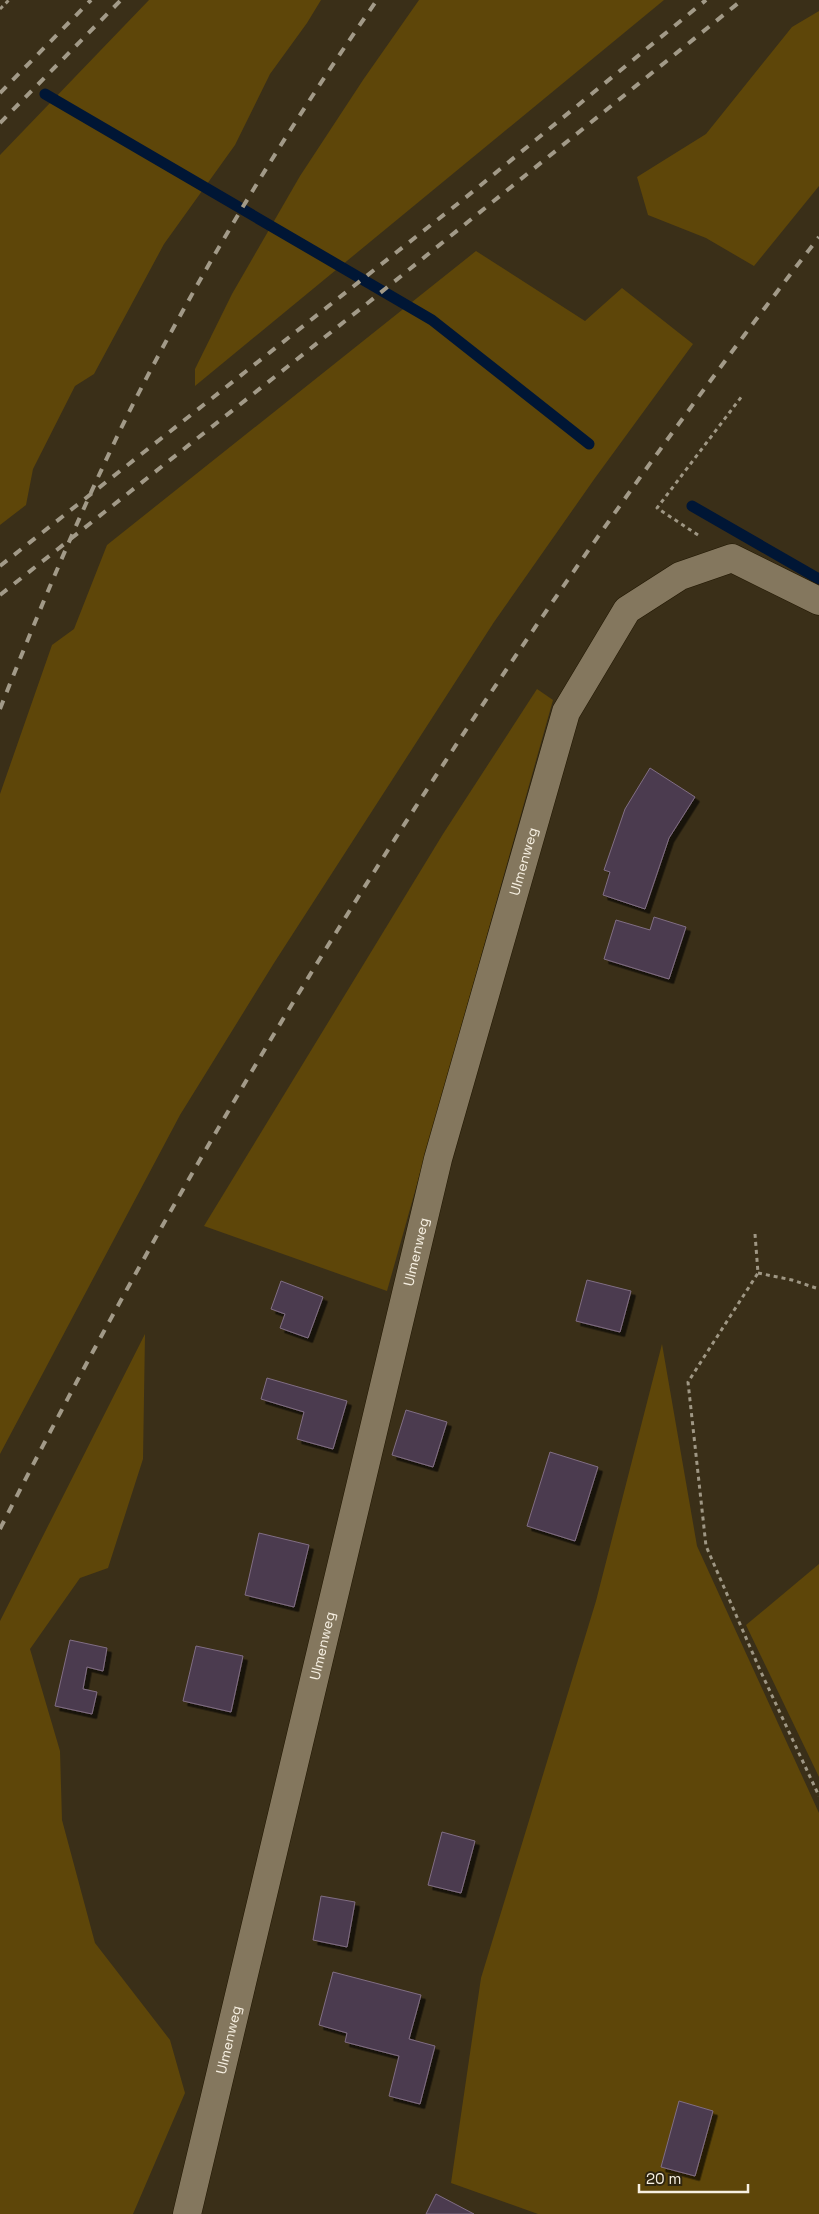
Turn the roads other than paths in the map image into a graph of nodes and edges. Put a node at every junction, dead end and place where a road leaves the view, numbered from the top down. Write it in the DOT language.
graph roads {
  1 [pos="819,601"];
  2 [pos="186,2214"];
  1 -- 2 [label="street, Ulmenweg"];
}
